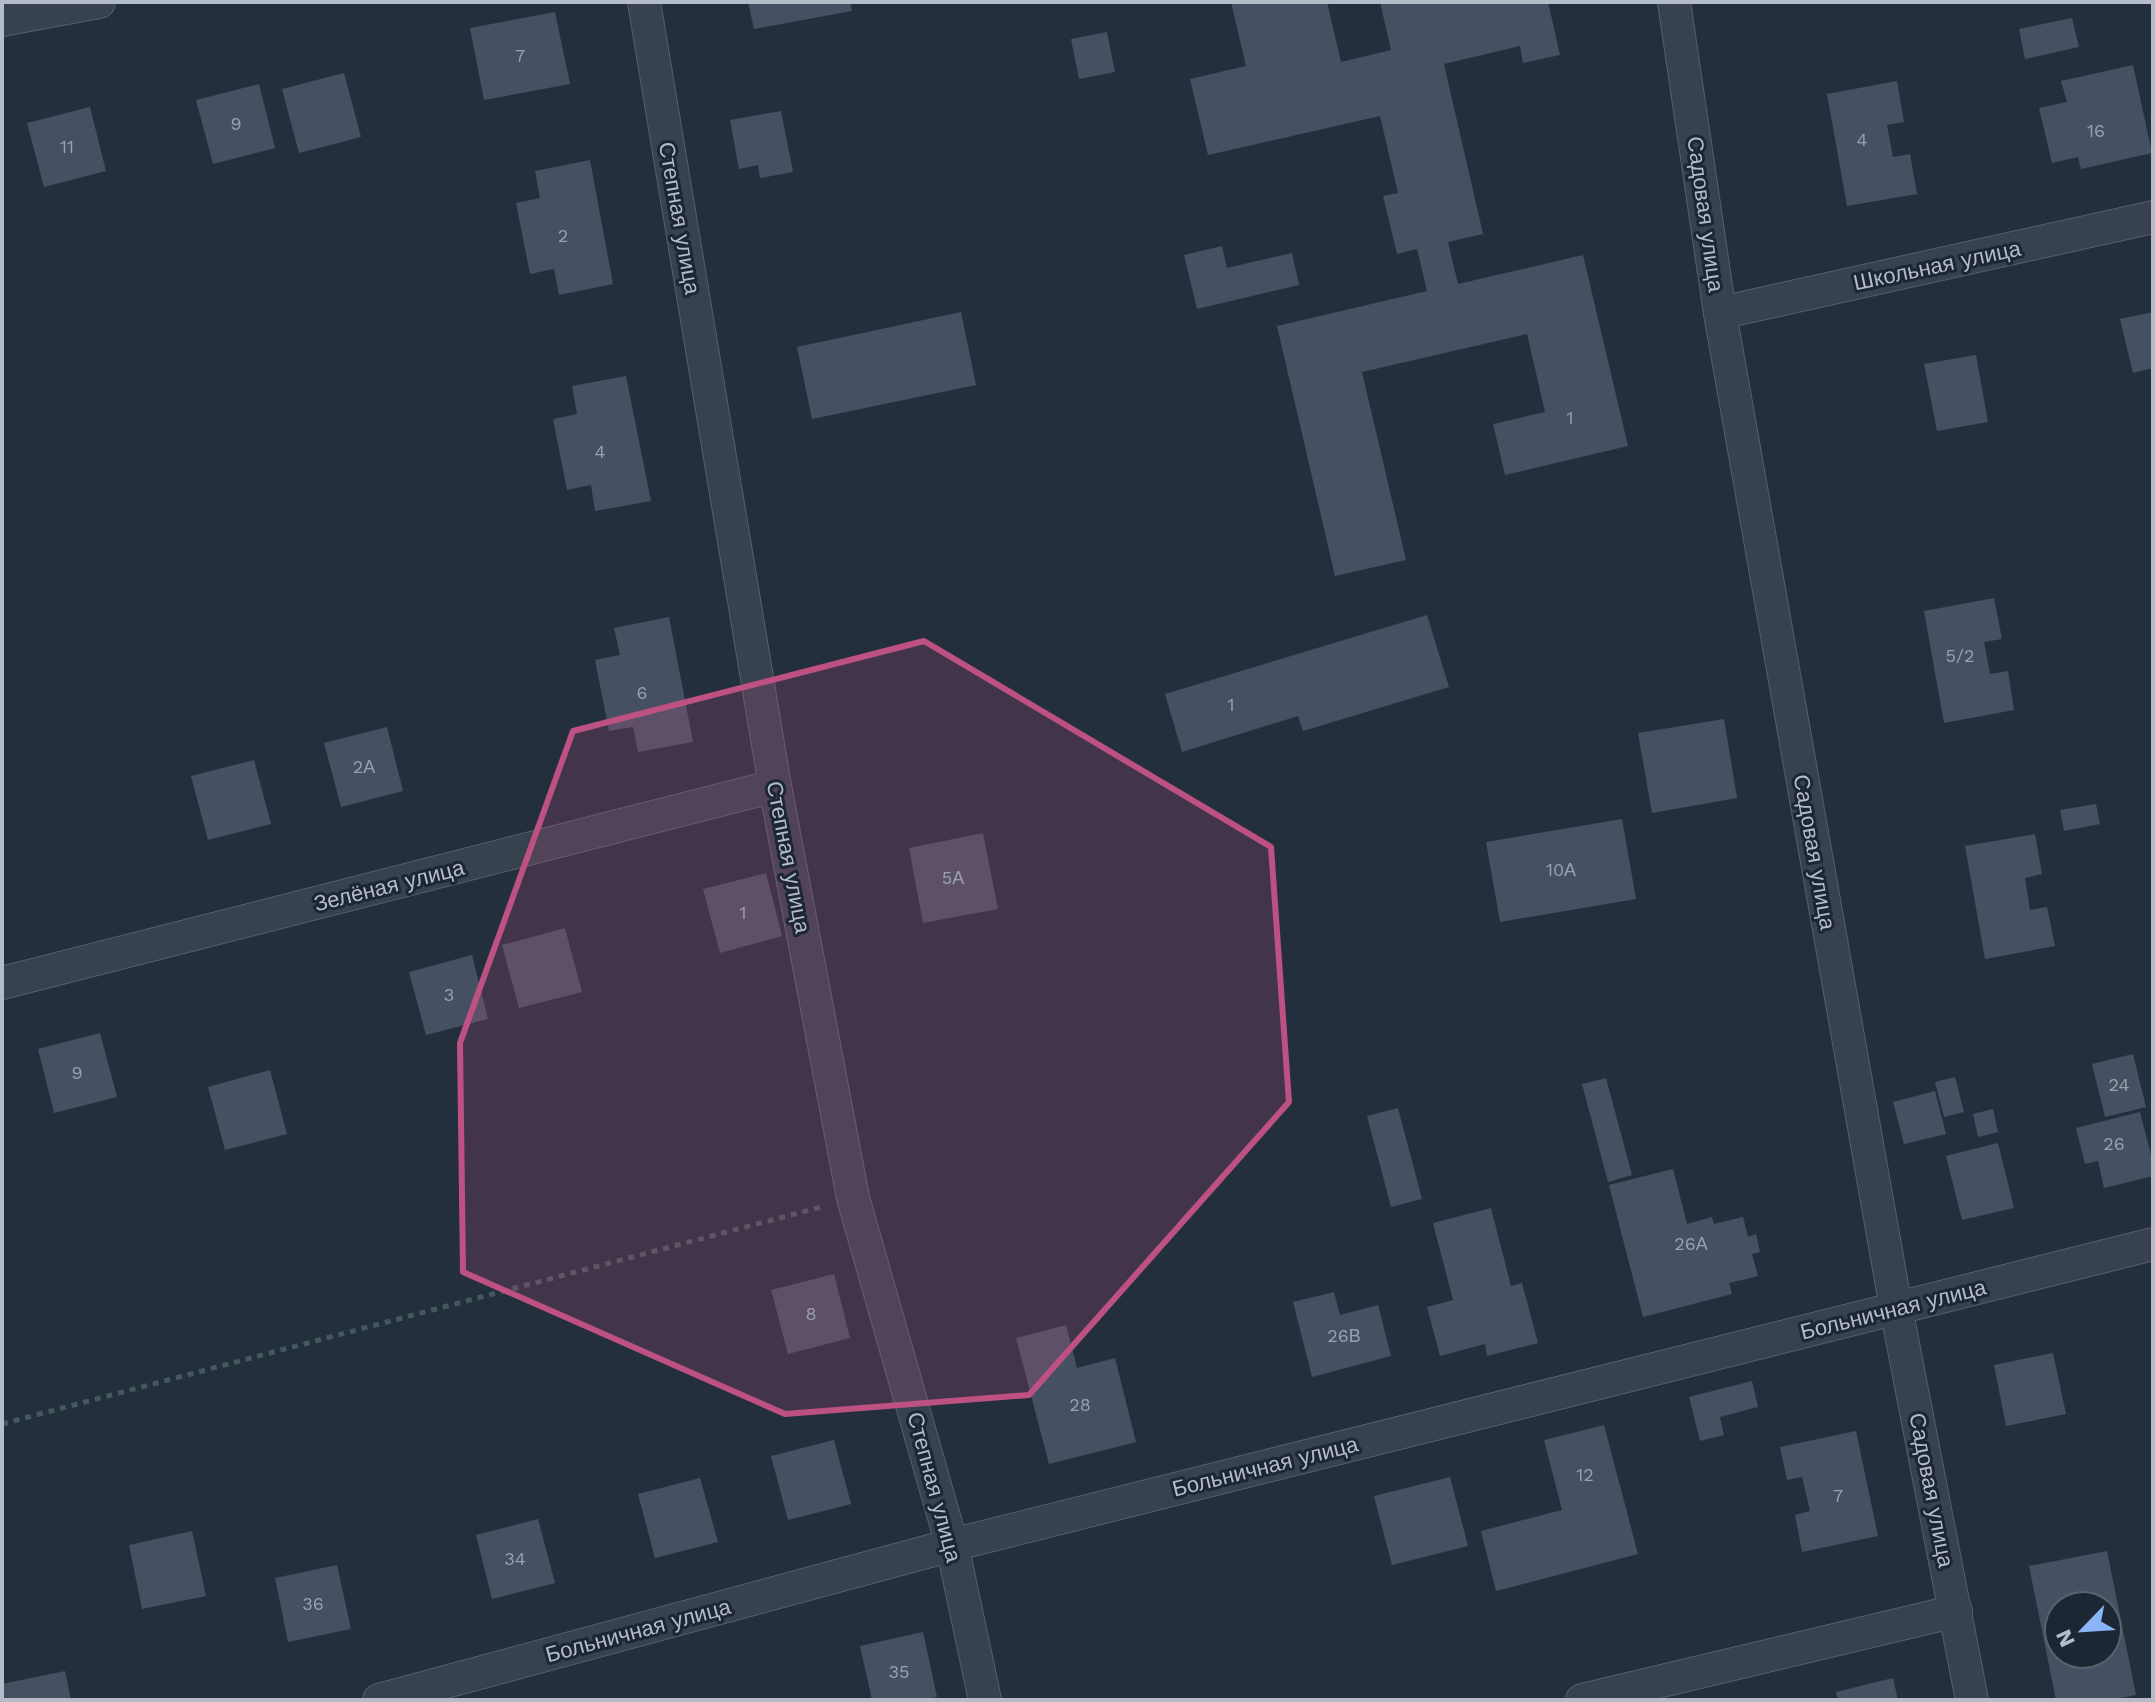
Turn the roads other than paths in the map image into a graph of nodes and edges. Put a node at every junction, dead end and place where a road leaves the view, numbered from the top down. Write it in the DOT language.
graph roads {
  1 [pos="99,2"];
  2 [pos="644,2"];
  3 [pos="1674,2"];
  4 [pos="2,20"];
  5 [pos="2153,217"];
  6 [pos="1720,313"];
  7 [pos="775,786"];
  8 [pos="2,983"];
  9 [pos="2153,1244"];
  10 [pos="1896,1308"];
  11 [pos="952,1545"];
  12 [pos="1956,1611"];
  13 [pos="379,1700"];
  14 [pos="985,1700"];
  15 [pos="1582,1700"];
  16 [pos="1972,1700"];
  1 -- 4 [label="street"];
  2 -- 7 [label="street, Степная улица"];
  3 -- 6 [label="street, Садовая улица"];
  5 -- 6 [label="street, Школьная улица"];
  6 -- 10 [label="street, Садовая улица"];
  7 -- 8 [label="street, Зелёная улица"];
  7 -- 11 [label="street, Степная улица"];
  9 -- 10 [label="street, Больничная улица"];
  10 -- 11 [label="street, Больничная улица"];
  10 -- 12 [label="street, Садовая улица"];
  11 -- 13 [label="street, Больничная улица"];
  11 -- 14 [label="street, Степная улица"];
  12 -- 15 [label="street"];
  12 -- 16 [label="street, Садовая улица"];
}
